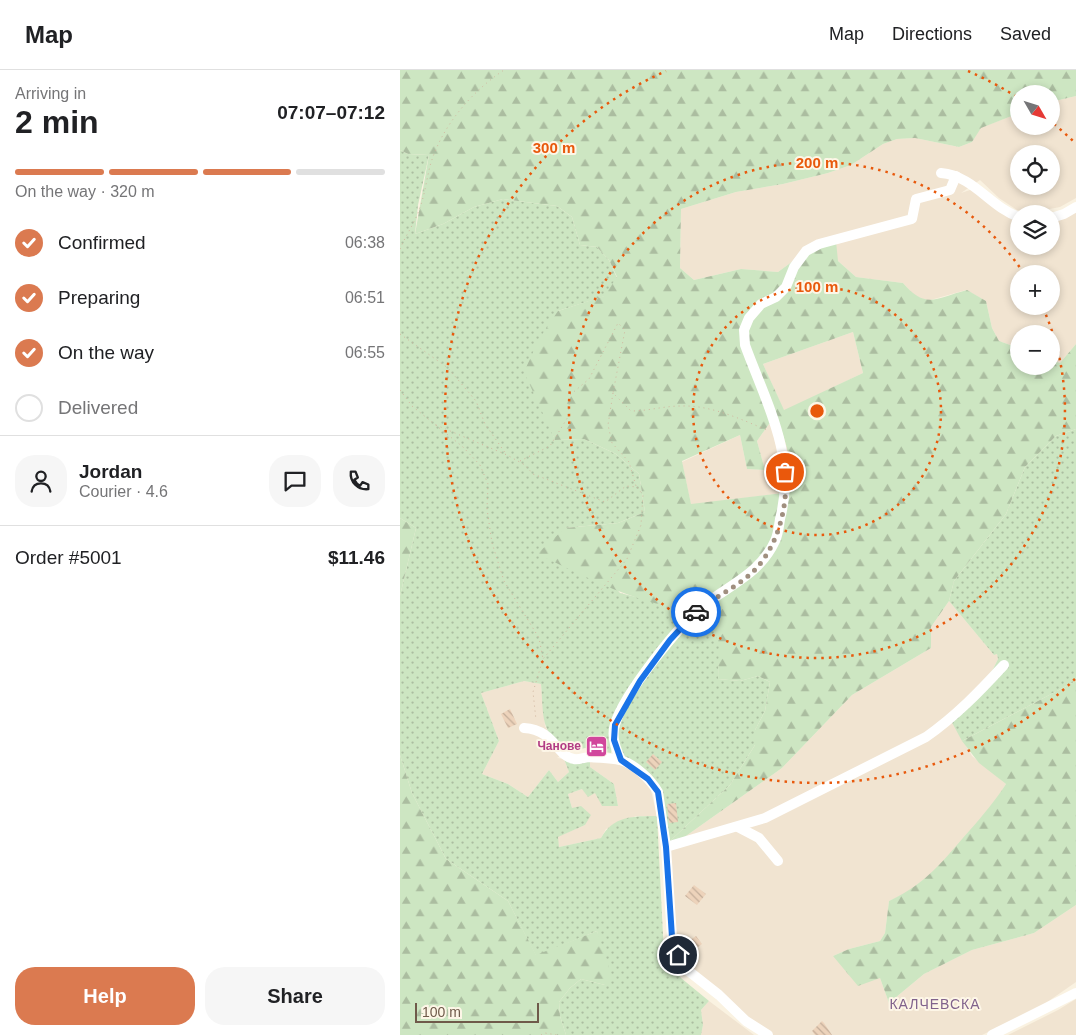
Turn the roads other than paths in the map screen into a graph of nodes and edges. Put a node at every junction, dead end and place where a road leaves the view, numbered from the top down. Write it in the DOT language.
graph roads {
  1 [pos="941,173"];
  2 [pos="956,176"];
  3 [pos="1076,207"];
  4 [pos="1010,212"];
  5 [pos="1060,214"];
  6 [pos="1004,664"];
  7 [pos="524,728"];
  8 [pos="621,760"];
  9 [pos="738,827"];
  10 [pos="666,847"];
  11 [pos="778,861"];
  12 [pos="1076,993"];
  13 [pos="768,1035"];
  14 [pos="992,1035"];
  1 -- 2 [label="street"];
  2 -- 4 [label="street"];
  2 -- 8 [label="street"];
  3 -- 5 [label="street"];
  6 -- 9 [label="street"];
  7 -- 8 [label="street"];
  8 -- 10 [label="street"];
  9 -- 10 [label="street"];
  9 -- 11 [label="street"];
  10 -- 13 [label="street"];
  12 -- 14 [label="street"];
}
